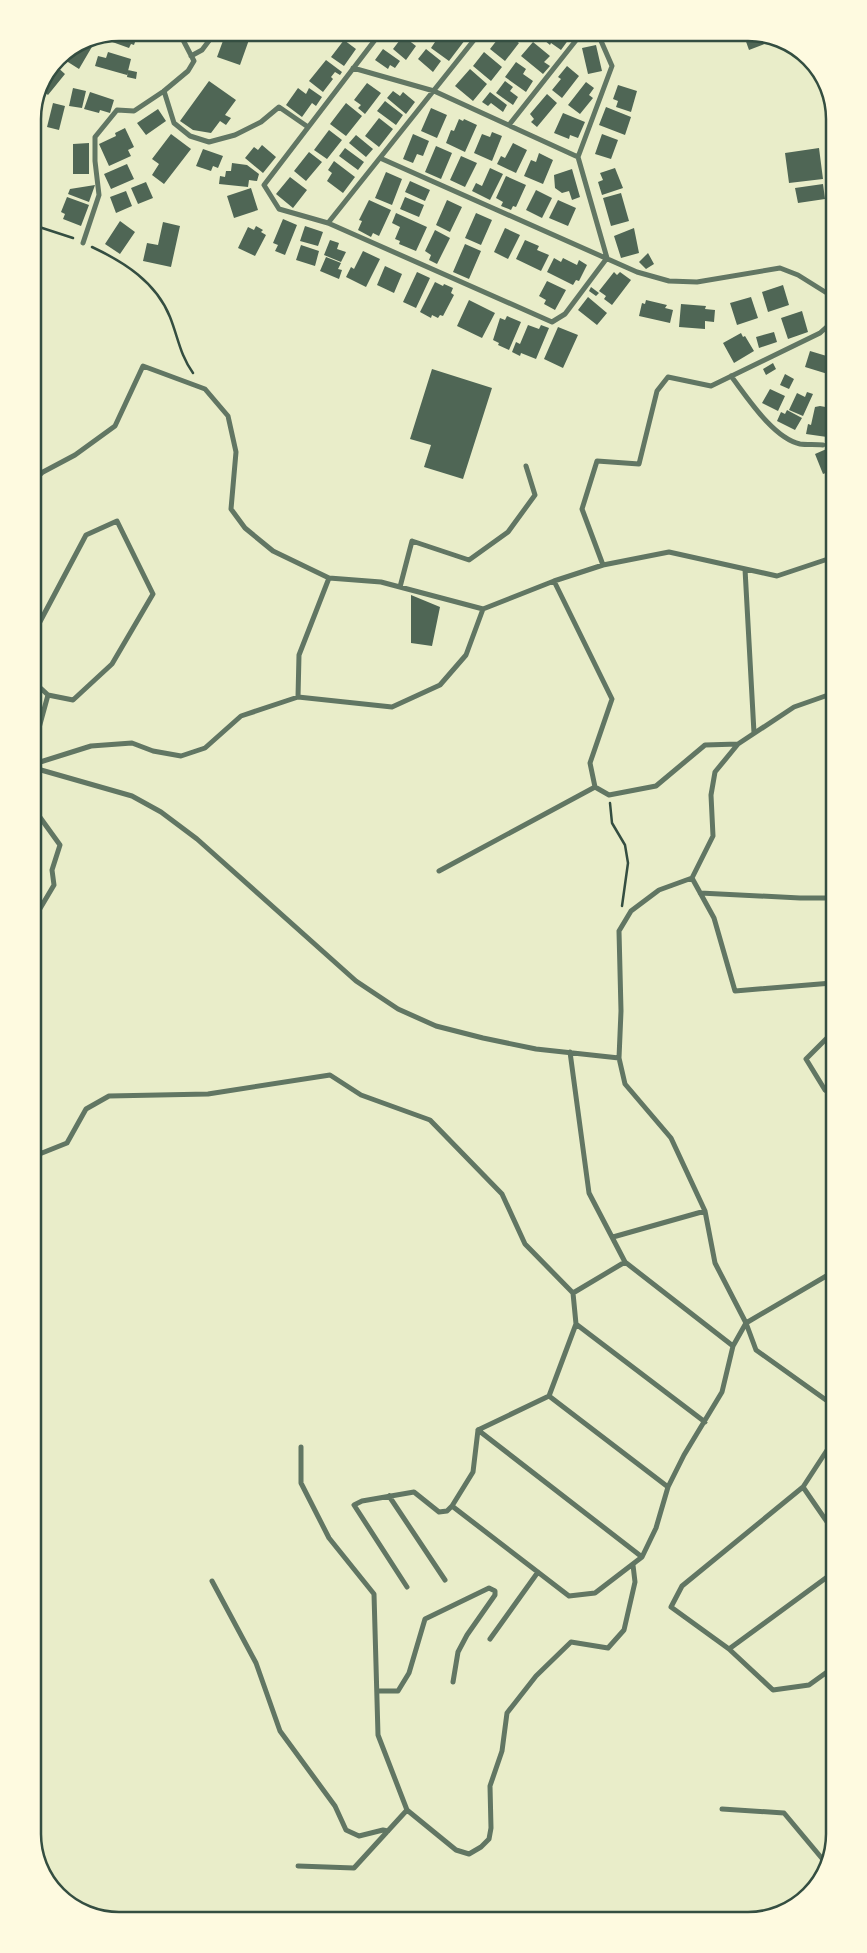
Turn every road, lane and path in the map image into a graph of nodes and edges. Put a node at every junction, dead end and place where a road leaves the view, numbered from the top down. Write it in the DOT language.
graph roads {
  1 [pos="184,41"];
  2 [pos="210,41"];
  3 [pos="374,41"];
  4 [pos="473,41"];
  5 [pos="575,41"];
  6 [pos="601,41"];
  7 [pos="191,56"];
  8 [pos="353,68"];
  9 [pos="164,91"];
  10 [pos="434,91"];
  11 [pos="508,125"];
  12 [pos="308,127"];
  13 [pos="578,157"];
  14 [pos="380,158"];
  15 [pos="328,223"];
  16 [pos="41,228"];
  17 [pos="83,243"];
  18 [pos="606,258"];
  19 [pos="826,292"];
  20 [pos="826,328"];
  21 [pos="731,376"];
  22 [pos="205,389"];
  23 [pos="823,445"];
  24 [pos="526,466"];
  25 [pos="41,474"];
  26 [pos="826,560"];
  27 [pos="604,565"];
  28 [pos="745,570"];
  29 [pos="329,578"];
  30 [pos="554,581"];
  31 [pos="400,587"];
  32 [pos="484,608"];
  33 [pos="41,620"];
  34 [pos="41,688"];
  35 [pos="48,695"];
  36 [pos="826,696"];
  37 [pos="298,697"];
  38 [pos="41,720"];
  39 [pos="754,733"];
  40 [pos="738,744"];
  41 [pos="41,764"];
  42 [pos="41,768"];
  43 [pos="595,787"];
  44 [pos="609,794"];
  45 [pos="41,819"];
  46 [pos="439,870"];
  47 [pos="692,878"];
  48 [pos="700,893"];
  49 [pos="826,898"];
  50 [pos="41,907"];
  51 [pos="622,912"];
  52 [pos="826,984"];
  53 [pos="826,1039"];
  54 [pos="570,1052"];
  55 [pos="619,1058"];
  56 [pos="826,1091"];
  57 [pos="41,1153"];
  58 [pos="705,1211"];
  59 [pos="613,1237"];
  60 [pos="625,1262"];
  61 [pos="826,1276"];
  62 [pos="572,1293"];
  63 [pos="746,1323"];
  64 [pos="576,1324"];
  65 [pos="733,1346"];
  66 [pos="549,1396"];
  67 [pos="826,1400"];
  68 [pos="705,1422"];
  69 [pos="478,1430"];
  70 [pos="301,1447"];
  71 [pos="826,1452"];
  72 [pos="668,1487"];
  73 [pos="803,1487"];
  74 [pos="389,1496"];
  75 [pos="452,1506"];
  76 [pos="826,1520"];
  77 [pos="642,1557"];
  78 [pos="634,1565"];
  79 [pos="538,1572"];
  80 [pos="826,1578"];
  81 [pos="445,1580"];
  82 [pos="212,1582"];
  83 [pos="407,1587"];
  84 [pos="490,1638"];
  85 [pos="729,1649"];
  86 [pos="826,1673"];
  87 [pos="453,1682"];
  88 [pos="377,1691"];
  89 [pos="722,1809"];
  90 [pos="407,1810"];
  91 [pos="388,1830"];
  92 [pos="822,1859"];
  93 [pos="298,1866"];
  1 -- 7 [label="street"];
  2 -- 7 [label="street"];
  3 -- 8 [label="street"];
  4 -- 10 [label="street"];
  5 -- 11 [label="street"];
  6 -- 13 [label="street"];
  7 -- 9 [label="street"];
  8 -- 10 [label="street"];
  8 -- 12 [label="street"];
  9 -- 12 [label="street"];
  9 -- 17 [label="street"];
  10 -- 11 [label="street"];
  10 -- 14 [label="street"];
  11 -- 13 [label="street"];
  12 -- 15 [label="street"];
  13 -- 18 [label="street"];
  14 -- 15 [label="street"];
  14 -- 18 [label="street"];
  15 -- 18 [label="street"];
  16 -- 17 [label="path"];
  17 -- 22 [label="path"];
  18 -- 19 [label="street"];
  20 -- 21 [label="street"];
  21 -- 23 [label="street"];
  21 -- 27 [label="street"];
  22 -- 25 [label="street"];
  22 -- 29 [label="street"];
  24 -- 31 [label="street"];
  26 -- 28 [label="street"];
  27 -- 28 [label="street"];
  27 -- 30 [label="street"];
  28 -- 39 [label="street"];
  29 -- 31 [label="street"];
  29 -- 37 [label="street"];
  30 -- 32 [label="street"];
  30 -- 43 [label="street"];
  31 -- 32 [label="street"];
  32 -- 37 [label="street"];
  33 -- 35 [label="street"];
  34 -- 35 [label="street"];
  35 -- 38 [label="street"];
  36 -- 39 [label="street"];
  37 -- 41 [label="street"];
  39 -- 40 [label="street"];
  40 -- 44 [label="street"];
  40 -- 47 [label="street"];
  42 -- 54 [label="street"];
  43 -- 44 [label="street"];
  43 -- 46 [label="street"];
  44 -- 51 [label="path"];
  45 -- 50 [label="street"];
  47 -- 48 [label="street"];
  47 -- 55 [label="street"];
  48 -- 49 [label="street"];
  48 -- 52 [label="street"];
  53 -- 56 [label="street"];
  54 -- 55 [label="street"];
  54 -- 59 [label="street"];
  55 -- 58 [label="street"];
  57 -- 62 [label="street"];
  58 -- 59 [label="street"];
  58 -- 63 [label="street"];
  59 -- 60 [label="street"];
  60 -- 62 [label="street"];
  60 -- 65 [label="street"];
  61 -- 63 [label="street"];
  62 -- 64 [label="street"];
  63 -- 65 [label="street"];
  63 -- 67 [label="street"];
  64 -- 66 [label="street"];
  64 -- 68 [label="street"];
  65 -- 68 [label="street"];
  66 -- 69 [label="street"];
  66 -- 72 [label="street"];
  68 -- 72 [label="street"];
  69 -- 75 [label="street"];
  69 -- 77 [label="street"];
  70 -- 88 [label="street"];
  71 -- 73 [label="street"];
  72 -- 77 [label="street"];
  73 -- 76 [label="street"];
  73 -- 85 [label="street"];
  74 -- 75 [label="street"];
  74 -- 81 [label="street"];
  74 -- 83 [label="street"];
  75 -- 79 [label="street"];
  77 -- 78 [label="street"];
  78 -- 79 [label="street"];
  78 -- 90 [label="street"];
  79 -- 84 [label="street"];
  80 -- 85 [label="street"];
  82 -- 91 [label="street"];
  85 -- 86 [label="street"];
  87 -- 88 [label="street"];
  88 -- 90 [label="street"];
  89 -- 92 [label="street"];
  90 -- 91 [label="street"];
  91 -- 93 [label="street"];
}
